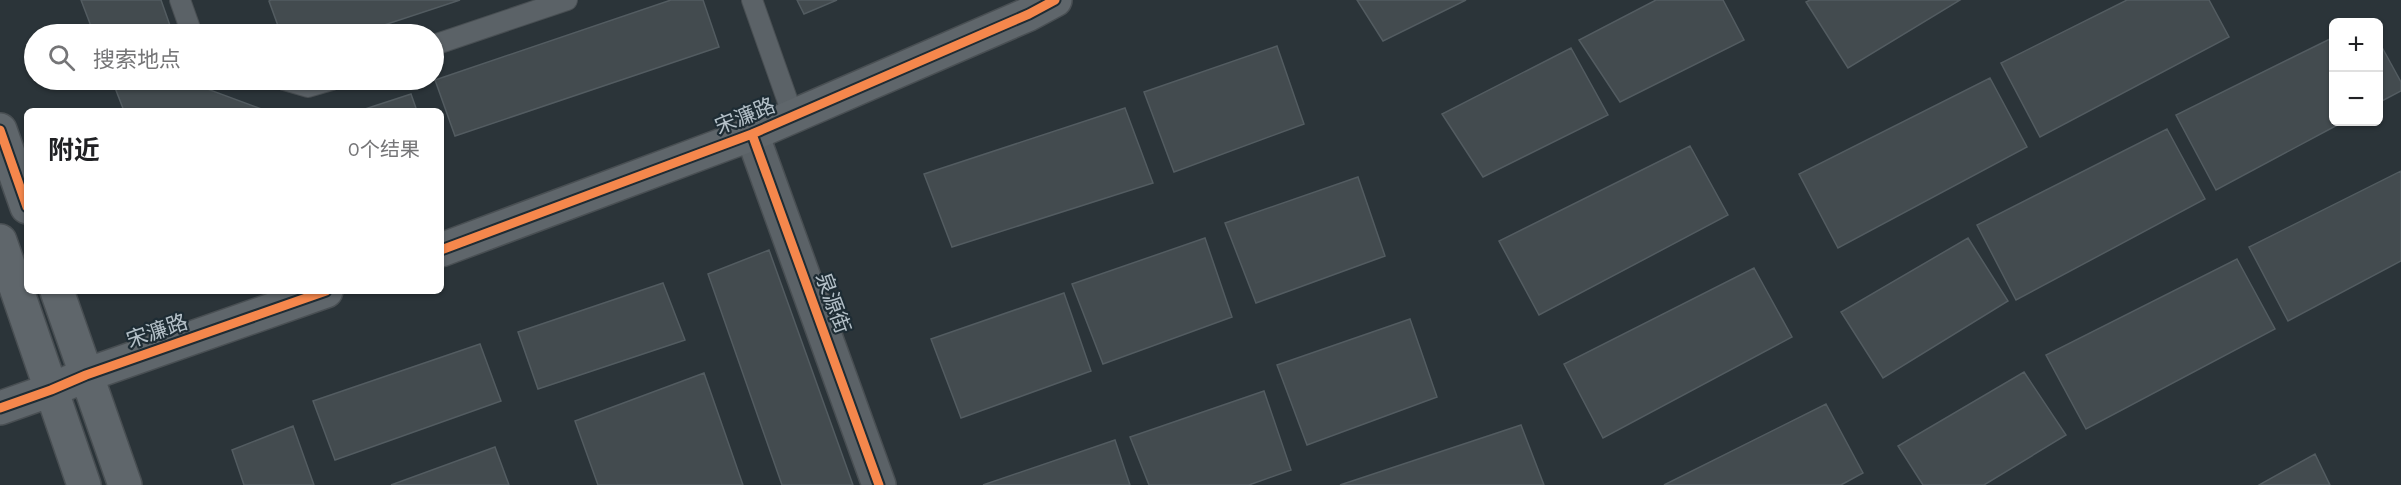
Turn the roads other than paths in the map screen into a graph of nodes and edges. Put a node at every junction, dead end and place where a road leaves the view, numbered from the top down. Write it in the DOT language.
graph roads {
  1 [pos="180,0"];
  2 [pos="567,0"];
  3 [pos="752,0"];
  4 [pos="1055,0"];
  5 [pos="188,24"];
  6 [pos="444,42"];
  7 [pos="793,116"];
  8 [pos="0,130"];
  9 [pos="753,134"];
  10 [pos="24,198"];
  11 [pos="0,241"];
  12 [pos="444,249"];
  13 [pos="58,294"];
  14 [pos="317,294"];
  15 [pos="86,375"];
  16 [pos="51,390"];
  17 [pos="0,408"];
  18 [pos="84,485"];
  19 [pos="125,485"];
  20 [pos="879,485"];
  1 -- 5 [label="lane"];
  2 -- 6 [label="lane"];
  3 -- 7 [label="lane"];
  4 -- 7 [label="street, 宋濂路"];
  7 -- 9 [label="street, 宋濂路"];
  8 -- 10 [label="street"];
  9 -- 12 [label="street, 宋濂路"];
  9 -- 20 [label="street, 泉源街"];
  11 -- 16 [label="street"];
  13 -- 15 [label="street"];
  14 -- 15 [label="street, 宋濂路"];
  15 -- 16 [label="street, 宋濂路"];
  15 -- 19 [label="street"];
  16 -- 17 [label="street, 宋濂路"];
  16 -- 18 [label="street"];
}
